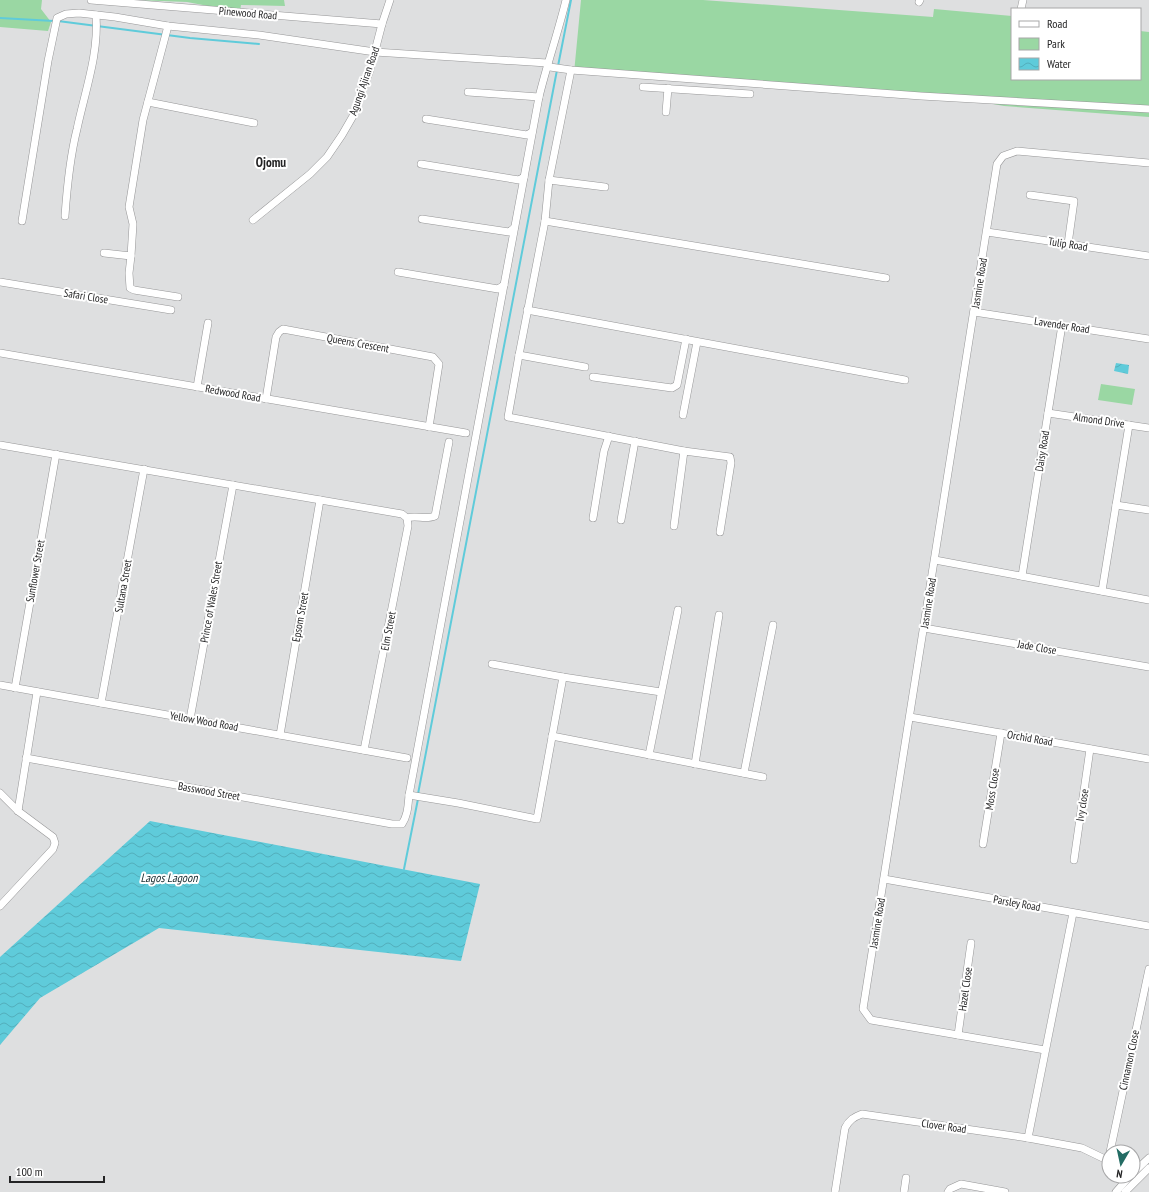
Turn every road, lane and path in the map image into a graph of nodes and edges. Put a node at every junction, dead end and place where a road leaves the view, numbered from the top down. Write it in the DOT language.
graph roads {
  1 [pos="91,0"];
  2 [pos="390,0"];
  3 [pos="566,0"];
  4 [pos="96,22"];
  5 [pos="382,24"];
  6 [pos="168,26"];
  7 [pos="375,52"];
  8 [pos="549,65"];
  9 [pos="570,70"];
  10 [pos="663,76"];
  11 [pos="643,87"];
  12 [pos="665,88"];
  13 [pos="468,92"];
  14 [pos="750,94"];
  15 [pos="539,97"];
  16 [pos="148,102"];
  17 [pos="1149,109"];
  18 [pos="666,112"];
  19 [pos="426,119"];
  20 [pos="254,123"];
  21 [pos="532,132"];
  22 [pos="1149,163"];
  23 [pos="421,164"];
  24 [pos="524,177"];
  25 [pos="550,180"];
  26 [pos="605,187"];
  27 [pos="1030,195"];
  28 [pos="65,216"];
  29 [pos="422,219"];
  30 [pos="254,220"];
  31 [pos="22,221"];
  32 [pos="544,221"];
  33 [pos="514,228"];
  34 [pos="987,232"];
  35 [pos="1068,244"];
  36 [pos="104,253"];
  37 [pos="131,256"];
  38 [pos="1149,256"];
  39 [pos="398,272"];
  40 [pos="886,278"];
  41 [pos="0,282"];
  42 [pos="504,285"];
  43 [pos="178,297"];
  44 [pos="171,310"];
  45 [pos="527,310"];
  46 [pos="974,312"];
  47 [pos="208,323"];
  48 [pos="1062,326"];
  49 [pos="1149,339"];
  50 [pos="686,340"];
  51 [pos="697,342"];
  52 [pos="0,353"];
  53 [pos="519,355"];
  54 [pos="585,367"];
  55 [pos="593,377"];
  56 [pos="904,380"];
  57 [pos="197,387"];
  58 [pos="266,399"];
  59 [pos="1048,414"];
  60 [pos="683,415"];
  61 [pos="1129,425"];
  62 [pos="429,427"];
  63 [pos="1149,428"];
  64 [pos="466,432"];
  65 [pos="609,436"];
  66 [pos="635,441"];
  67 [pos="449,442"];
  68 [pos="0,444"];
  69 [pos="684,450"];
  70 [pos="56,454"];
  71 [pos="144,469"];
  72 [pos="233,485"];
  73 [pos="320,500"];
  74 [pos="1116,505"];
  75 [pos="1149,510"];
  76 [pos="404,516"];
  77 [pos="593,518"];
  78 [pos="621,520"];
  79 [pos="674,526"];
  80 [pos="720,532"];
  81 [pos="935,560"];
  82 [pos="1022,576"];
  83 [pos="1102,591"];
  84 [pos="1149,600"];
  85 [pos="678,610"];
  86 [pos="719,615"];
  87 [pos="772,626"];
  88 [pos="924,628"];
  89 [pos="492,664"];
  90 [pos="1149,667"];
  91 [pos="564,677"];
  92 [pos="0,685"];
  93 [pos="15,688"];
  94 [pos="37,692"];
  95 [pos="661,692"];
  96 [pos="101,703"];
  97 [pos="910,717"];
  98 [pos="190,719"];
  99 [pos="1001,733"];
  100 [pos="280,735"];
  101 [pos="552,736"];
  102 [pos="1090,749"];
  103 [pos="364,750"];
  104 [pos="649,755"];
  105 [pos="26,758"];
  106 [pos="407,758"];
  107 [pos="1149,759"];
  108 [pos="695,764"];
  109 [pos="744,773"];
  110 [pos="763,776"];
  111 [pos="0,793"];
  112 [pos="410,796"];
  113 [pos="18,811"];
  114 [pos="983,844"];
  115 [pos="1074,860"];
  116 [pos="884,879"];
  117 [pos="0,906"];
  118 [pos="1073,913"];
  119 [pos="1149,926"];
  120 [pos="971,943"];
  121 [pos="1148,969"];
  122 [pos="958,1035"];
  123 [pos="1045,1050"];
  124 [pos="1028,1138"];
  125 [pos="1112,1144"];
  126 [pos="1101,1156"];
  127 [pos="1149,1158"];
  128 [pos="1141,1165"];
  129 [pos="1149,1168"];
  130 [pos="1141,1176"];
  131 [pos="906,1178"];
  132 [pos="1122,1184"];
  133 [pos="1133,1184"];
  134 [pos="835,1192"];
  135 [pos="904,1192"];
  136 [pos="948,1192"];
  137 [pos="1005,1192"];
  138 [pos="1116,1192"];
  139 [pos="1125,1192"];
  1 -- 5 [label="street, Pinewood Road"];
  2 -- 5 [label="street, Agungi Ajiran Road"];
  3 -- 8 [label="street"];
  4 -- 6 [label="street"];
  4 -- 28 [label="street"];
  4 -- 31 [label="street"];
  5 -- 7 [label="street, Agungi Ajiran Road"];
  6 -- 7 [label="street"];
  6 -- 16 [label="street"];
  7 -- 8 [label="street"];
  7 -- 30 [label="street, Agungi Ajiran Road"];
  8 -- 9 [label="street"];
  8 -- 15 [label="street"];
  9 -- 10 [label="street"];
  9 -- 25 [label="street"];
  10 -- 12 [label="street"];
  10 -- 17 [label="street"];
  11 -- 12 [label="street"];
  12 -- 14 [label="street"];
  12 -- 18 [label="street"];
  13 -- 15 [label="street"];
  15 -- 21 [label="street"];
  16 -- 20 [label="street"];
  16 -- 37 [label="street"];
  19 -- 21 [label="street"];
  21 -- 24 [label="street"];
  22 -- 34 [label="street, Jasmine Road"];
  23 -- 24 [label="street"];
  24 -- 33 [label="street"];
  25 -- 26 [label="street"];
  25 -- 32 [label="street"];
  27 -- 35 [label="street"];
  29 -- 33 [label="street"];
  32 -- 40 [label="street"];
  32 -- 45 [label="street"];
  33 -- 42 [label="street"];
  34 -- 35 [label="street, Tulip Road"];
  34 -- 46 [label="street, Jasmine Road"];
  35 -- 38 [label="street, Tulip Road"];
  36 -- 37 [label="street"];
  37 -- 43 [label="street"];
  39 -- 42 [label="street"];
  41 -- 44 [label="street, Safari Close"];
  42 -- 112 [label="street"];
  45 -- 50 [label="street"];
  45 -- 53 [label="street"];
  46 -- 48 [label="street, Lavender Road"];
  46 -- 81 [label="street, Jasmine Road"];
  47 -- 57 [label="street"];
  48 -- 49 [label="street, Lavender Road"];
  48 -- 59 [label="street, Daisy Road"];
  50 -- 51 [label="street"];
  50 -- 55 [label="street"];
  51 -- 56 [label="street"];
  51 -- 60 [label="street"];
  52 -- 57 [label="street, Redwood Road"];
  53 -- 54 [label="street"];
  53 -- 65 [label="street"];
  57 -- 58 [label="street, Redwood Road"];
  58 -- 62 [label="street, Redwood Road"];
  58 -- 62 [label="street, Queens Crescent"];
  59 -- 61 [label="street, Almond Drive"];
  59 -- 82 [label="street, Daisy Road"];
  61 -- 63 [label="street, Almond Drive"];
  61 -- 74 [label="street"];
  62 -- 64 [label="street, Redwood Road"];
  65 -- 66 [label="street"];
  65 -- 77 [label="street"];
  66 -- 69 [label="street"];
  66 -- 78 [label="street"];
  67 -- 76 [label="street"];
  68 -- 70 [label="street"];
  69 -- 79 [label="street"];
  69 -- 80 [label="street"];
  70 -- 71 [label="street"];
  70 -- 93 [label="street, Sunflower Street"];
  71 -- 72 [label="street"];
  71 -- 96 [label="street, Sultana Street"];
  72 -- 73 [label="street"];
  72 -- 98 [label="street, Prince of Wales Street"];
  73 -- 76 [label="street"];
  73 -- 100 [label="street, Epsom Street"];
  74 -- 75 [label="street"];
  74 -- 83 [label="street"];
  76 -- 103 [label="street, Elm Street"];
  81 -- 82 [label="street"];
  81 -- 88 [label="street, Jasmine Road"];
  82 -- 83 [label="street"];
  83 -- 84 [label="street"];
  85 -- 95 [label="street"];
  86 -- 108 [label="street"];
  87 -- 109 [label="street"];
  88 -- 90 [label="street, Jade Close"];
  88 -- 97 [label="street, Jasmine Road"];
  89 -- 91 [label="street"];
  91 -- 95 [label="street"];
  91 -- 101 [label="street"];
  92 -- 93 [label="street, Yellow Wood Road"];
  93 -- 94 [label="street, Yellow Wood Road"];
  94 -- 96 [label="street, Yellow Wood Road"];
  94 -- 105 [label="street"];
  95 -- 104 [label="street"];
  96 -- 98 [label="street, Yellow Wood Road"];
  97 -- 99 [label="street, Orchid Road"];
  97 -- 116 [label="street, Jasmine Road"];
  98 -- 100 [label="street, Yellow Wood Road"];
  99 -- 102 [label="street, Orchid Road"];
  99 -- 114 [label="street, Moss Close"];
  100 -- 103 [label="street, Yellow Wood Road"];
  101 -- 104 [label="street"];
  101 -- 112 [label="street"];
  102 -- 107 [label="street, Orchid Road"];
  102 -- 115 [label="street, Ivy close"];
  103 -- 106 [label="street, Yellow Wood Road"];
  104 -- 108 [label="street"];
  105 -- 112 [label="street, Basswood Street"];
  105 -- 113 [label="street"];
  108 -- 109 [label="street"];
  109 -- 110 [label="street"];
  111 -- 113 [label="street"];
  113 -- 117 [label="street"];
  116 -- 118 [label="street, Parsley Road"];
  116 -- 122 [label="street, Jasmine Road"];
  118 -- 119 [label="street, Parsley Road"];
  118 -- 123 [label="street"];
  120 -- 122 [label="street, Hazel Close"];
  121 -- 125 [label="street, Cinnamon Close"];
  122 -- 123 [label="street, Jasmine Road"];
  123 -- 124 [label="street"];
  124 -- 126 [label="street, Clover Road"];
  124 -- 134 [label="street, Clover Road"];
  127 -- 128 [label="street"];
  129 -- 130 [label="street"];
  131 -- 135 [label="street"];
  132 -- 138 [label="street"];
  133 -- 139 [label="street"];
  136 -- 137 [label="street"];
}
